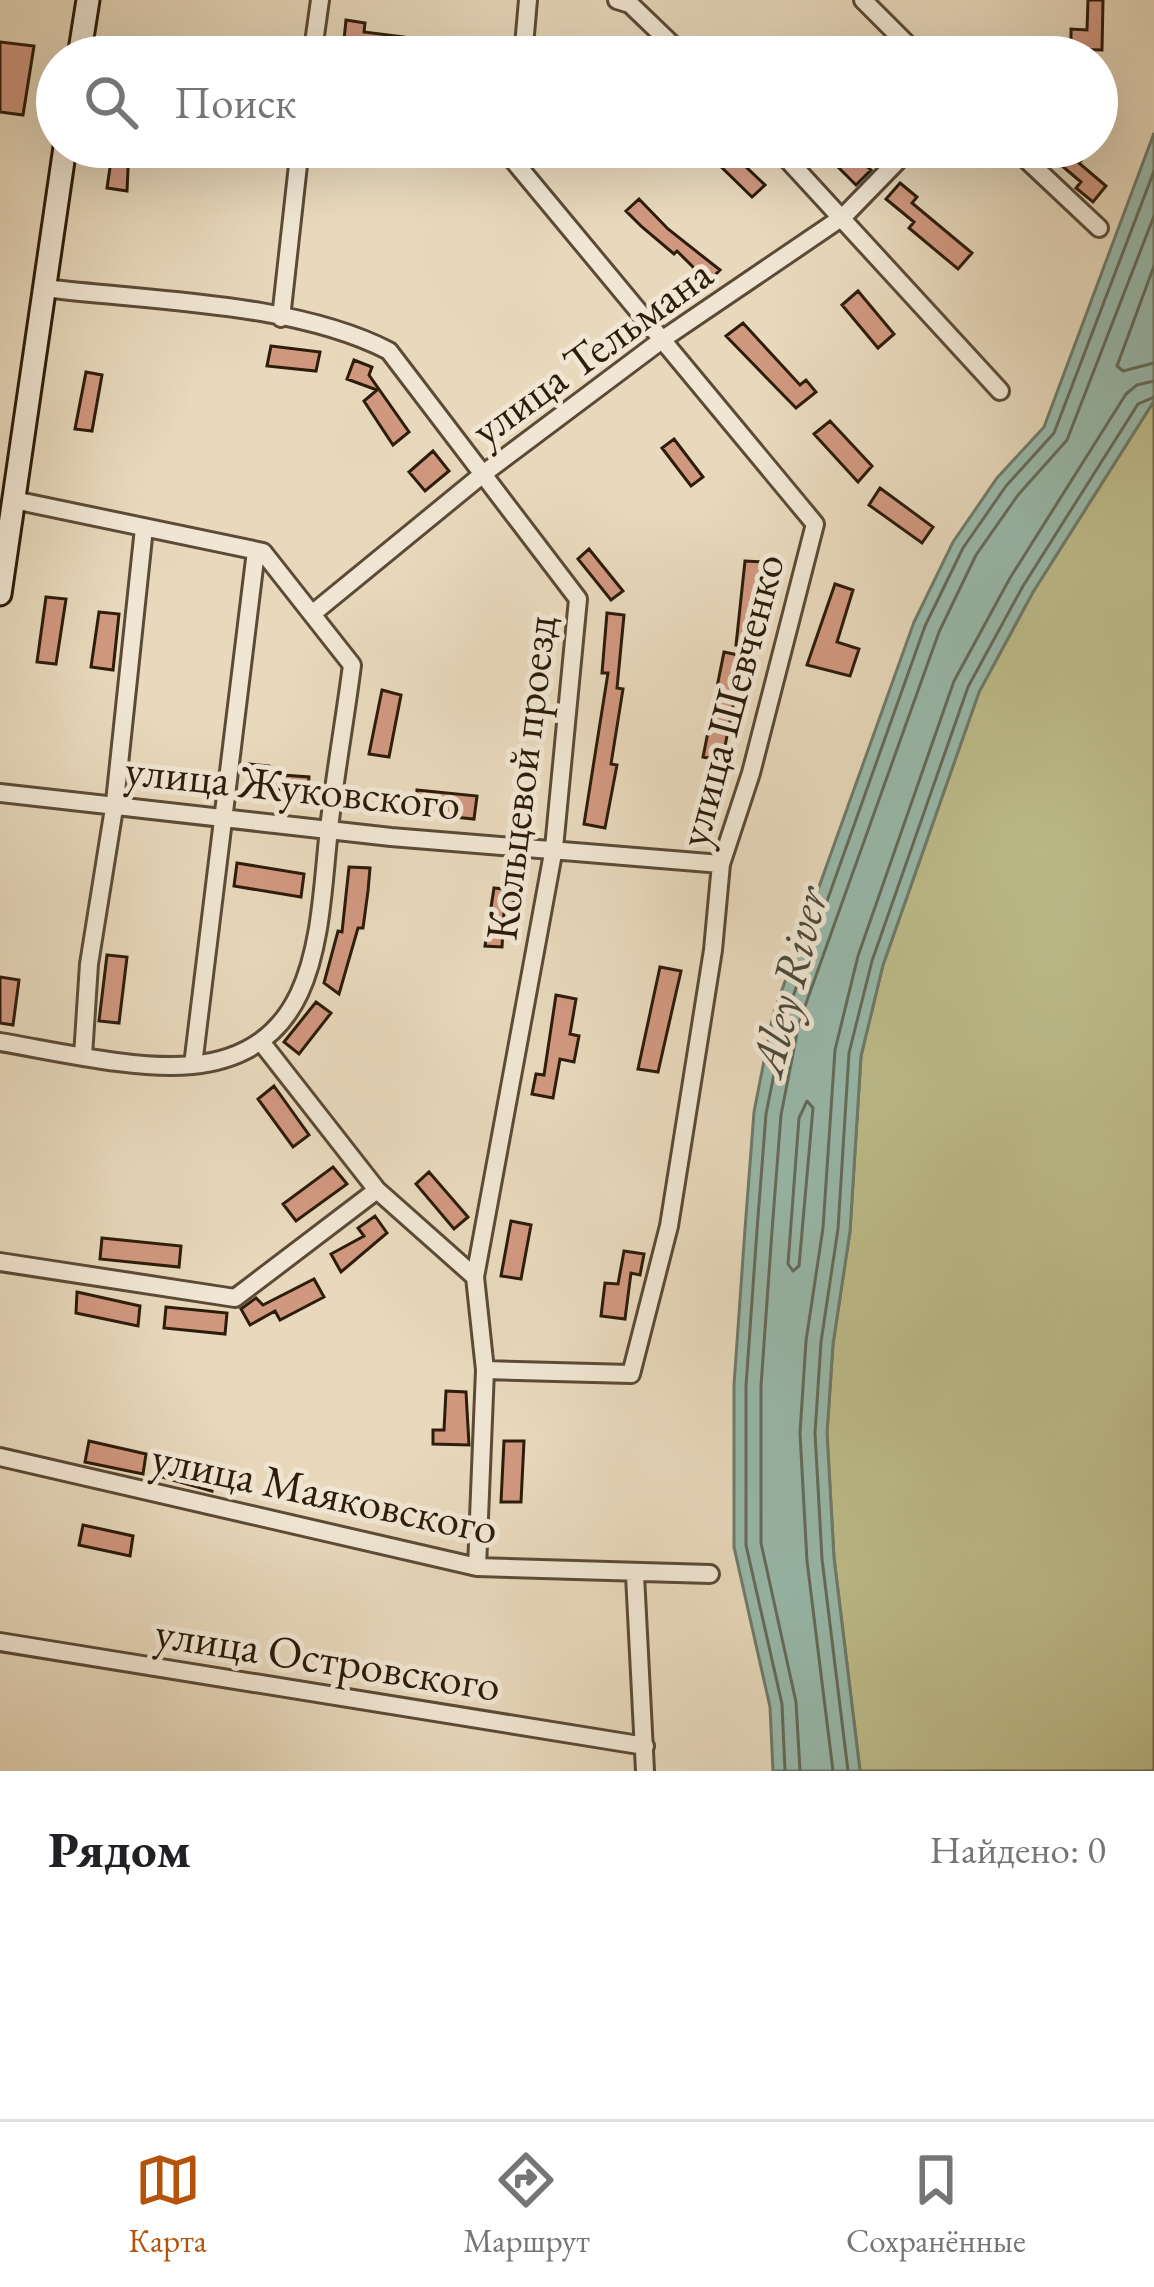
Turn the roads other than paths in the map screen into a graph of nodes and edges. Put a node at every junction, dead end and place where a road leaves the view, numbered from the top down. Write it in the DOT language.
graph roads {
  1 [pos="88,0"];
  2 [pos="320,0"];
  3 [pos="528,0"];
  4 [pos="863,0"];
  5 [pos="626,1"];
  6 [pos="82,36"];
  7 [pos="315,36"];
  8 [pos="525,36"];
  9 [pos="663,36"];
  10 [pos="899,36"];
  11 [pos="62,168"];
  12 [pos="298,168"];
  13 [pos="520,168"];
  14 [pos="797,168"];
  15 [pos="890,168"];
  16 [pos="1036,168"];
  17 [pos="844,215"];
  18 [pos="1100,228"];
  19 [pos="44,288"];
  20 [pos="281,318"];
  21 [pos="664,339"];
  22 [pos="1000,391"];
  23 [pos="483,474"];
  24 [pos="14,500"];
  25 [pos="144,528"];
  26 [pos="256,551"];
  27 [pos="2,562"];
  28 [pos="0,594"];
  29 [pos="312,614"];
  30 [pos="0,794"];
  31 [pos="115,802"];
  32 [pos="224,820"];
  33 [pos="329,831"];
  34 [pos="554,848"];
  35 [pos="721,864"];
  36 [pos="0,1042"];
  37 [pos="262,1043"];
  38 [pos="83,1056"];
  39 [pos="193,1065"];
  40 [pos="377,1190"];
  41 [pos="0,1262"];
  42 [pos="475,1277"];
  43 [pos="485,1370"];
  44 [pos="0,1457"];
  45 [pos="477,1567"];
  46 [pos="710,1574"];
  47 [pos="635,1575"];
  48 [pos="0,1642"];
  49 [pos="645,1746"];
  50 [pos="645,1771"];
  1 -- 6 [label="street"];
  2 -- 7 [label="street"];
  3 -- 8 [label="street"];
  4 -- 10 [label="street"];
  5 -- 9 [label="street"];
  11 -- 19 [label="street"];
  12 -- 20 [label="street"];
  13 -- 21 [label="street, улица Шевченко"];
  14 -- 17 [label="street"];
  15 -- 17 [label="street, улица Тельмана"];
  16 -- 18 [label="street"];
  17 -- 21 [label="street, улица Тельмана"];
  17 -- 22 [label="street"];
  19 -- 20 [label="street, Кольцевой проезд"];
  19 -- 24 [label="street"];
  20 -- 23 [label="street, Кольцевой проезд"];
  21 -- 23 [label="street, улица Тельмана"];
  21 -- 35 [label="street, улица Шевченко"];
  23 -- 29 [label="street, улица Тельмана"];
  23 -- 34 [label="street, Кольцевой проезд"];
  24 -- 25 [label="street"];
  24 -- 27 [label="street"];
  25 -- 26 [label="street"];
  25 -- 31 [label="street"];
  26 -- 29 [label="street"];
  26 -- 32 [label="street"];
  27 -- 28 [label="street"];
  29 -- 33 [label="street"];
  30 -- 31 [label="street, улица Жуковского"];
  31 -- 32 [label="street, улица Жуковского"];
  31 -- 38 [label="street"];
  32 -- 33 [label="street, улица Жуковского"];
  32 -- 39 [label="street"];
  33 -- 34 [label="street, улица Жуковского"];
  33 -- 37 [label="street"];
  34 -- 35 [label="street, улица Жуковского"];
  34 -- 42 [label="street, Кольцевой проезд"];
  35 -- 43 [label="street, улица Шевченко"];
  36 -- 38 [label="street"];
  37 -- 39 [label="street"];
  37 -- 40 [label="street"];
  38 -- 39 [label="street"];
  40 -- 41 [label="street"];
  40 -- 42 [label="street"];
  42 -- 43 [label="street, Кольцевой проезд"];
  43 -- 45 [label="street, Кольцевой проезд"];
  44 -- 45 [label="street, улица Маяковского"];
  45 -- 47 [label="street, улица Маяковского"];
  46 -- 47 [label="street, улица Маяковского"];
  47 -- 49 [label="street"];
  48 -- 49 [label="street, улица Островского"];
  49 -- 50 [label="street"];
}
